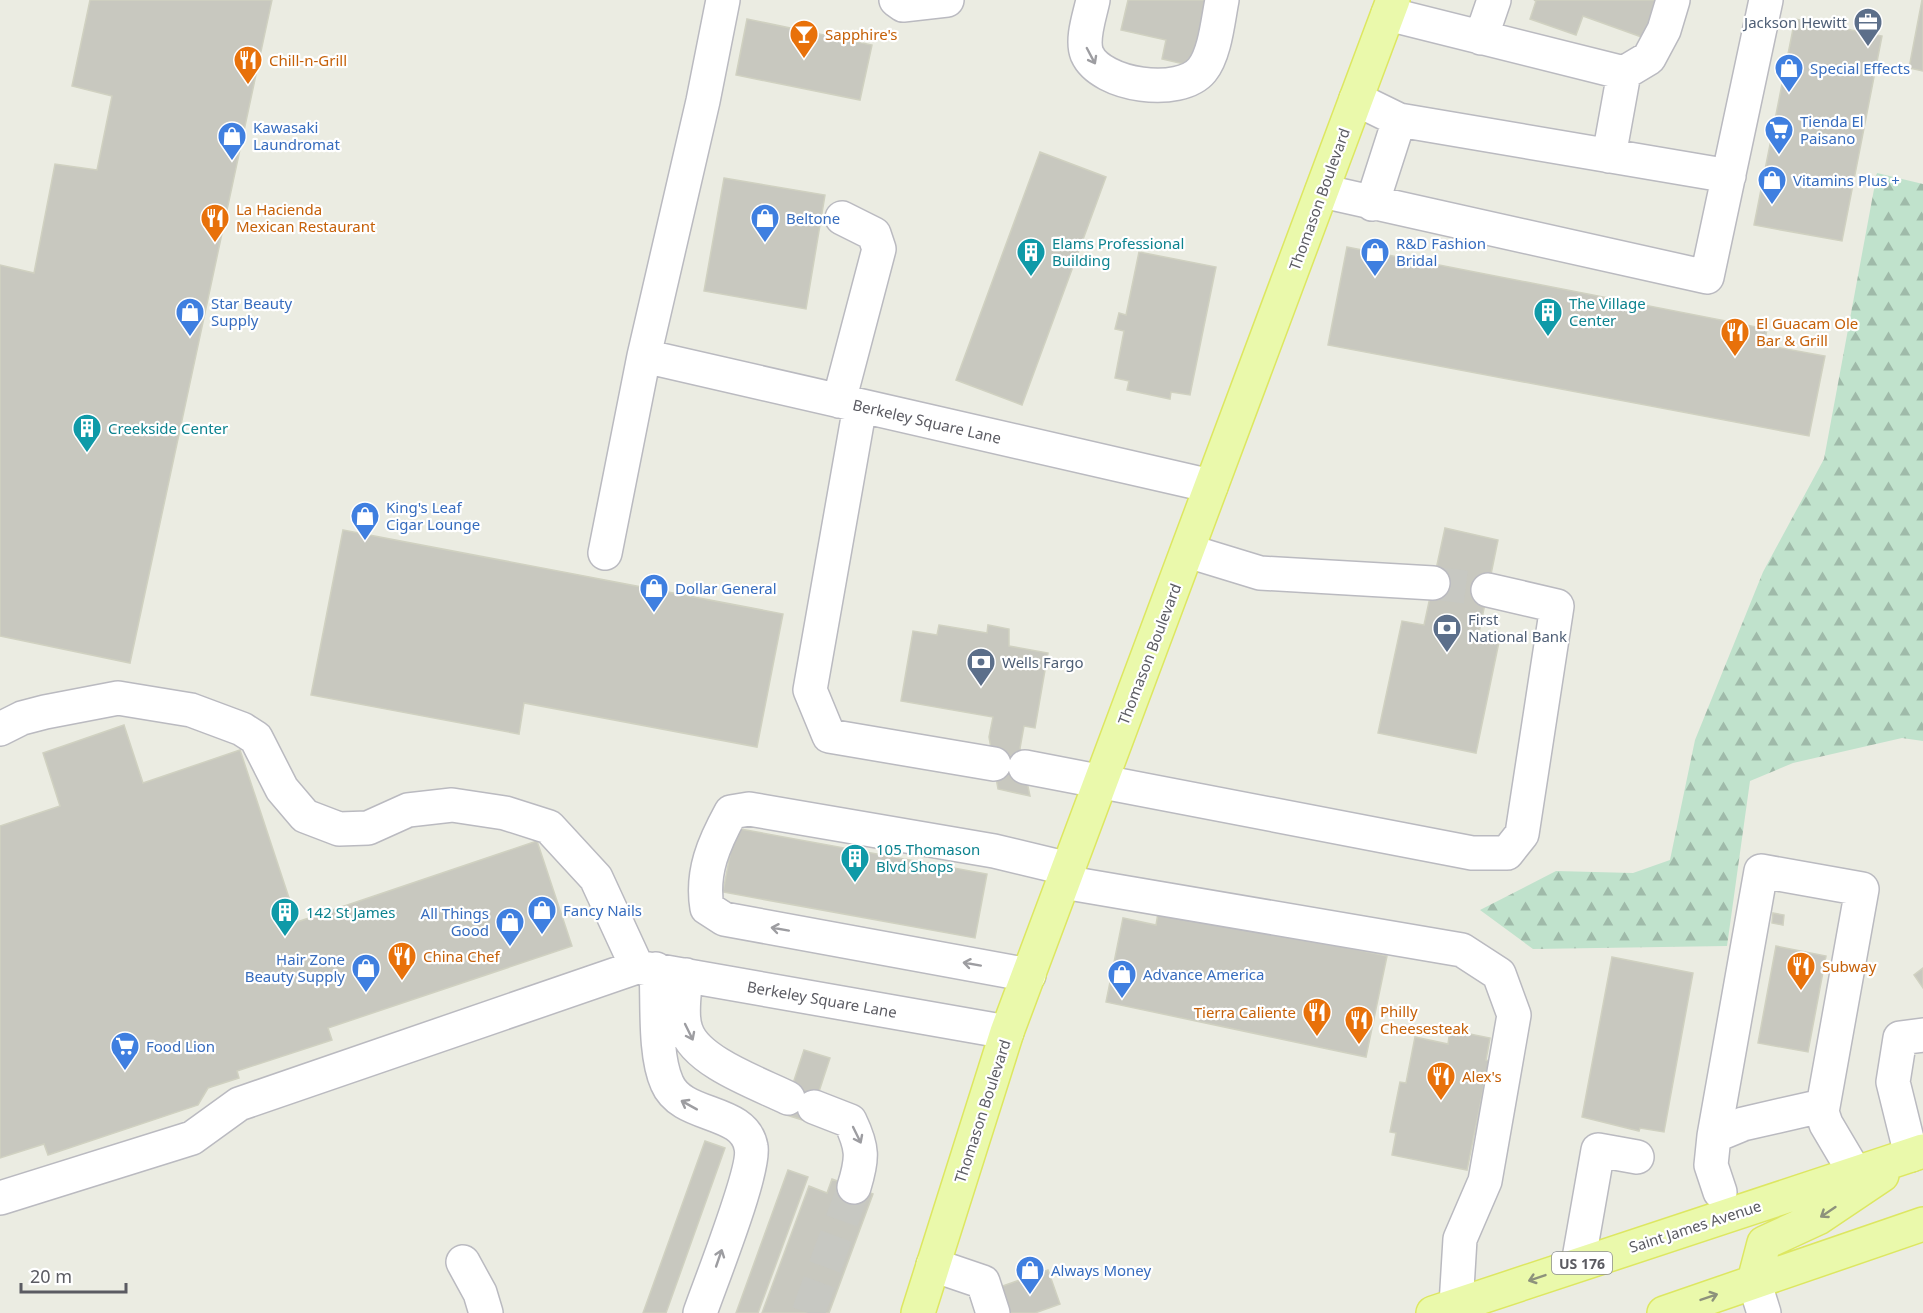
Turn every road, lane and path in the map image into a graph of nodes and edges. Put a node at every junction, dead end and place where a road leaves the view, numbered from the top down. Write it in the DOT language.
graph roads {
  1 [pos="896,0"];
  2 [pos="947,0"];
  3 [pos="1093,0"];
  4 [pos="1222,0"];
  5 [pos="1494,0"];
  6 [pos="1672,0"];
  7 [pos="1766,0"];
  8 [pos="722,3"];
  9 [pos="1390,7"];
  10 [pos="1482,38"];
  11 [pos="1624,73"];
  12 [pos="1356,99"];
  13 [pos="1399,120"];
  14 [pos="1609,156"];
  15 [pos="1729,176"];
  16 [pos="1322,191"];
  17 [pos="1372,204"];
  18 [pos="842,218"];
  19 [pos="644,356"];
  20 [pos="850,404"];
  21 [pos="1211,486"];
  22 [pos="1188,551"];
  23 [pos="605,553"];
  24 [pos="1434,584"];
  25 [pos="1488,590"];
  26 [pos="0,729"];
  27 [pos="1101,782"];
  28 [pos="1066,875"];
  29 [pos="660,970"];
  30 [pos="1029,975"];
  31 [pos="1007,1032"];
  32 [pos="1923,1035"];
  33 [pos="1822,1112"];
  34 [pos="1714,1136"];
  35 [pos="1917,1153"];
  36 [pos="1637,1157"];
  37 [pos="1855,1173"];
  38 [pos="854,1187"];
  39 [pos="1720,1192"];
  40 [pos="0,1198"];
  41 [pos="1923,1224"];
  42 [pos="463,1262"];
  43 [pos="1578,1264"];
  44 [pos="933,1265"];
  45 [pos="1754,1281"];
  46 [pos="1444,1309"];
  47 [pos="486,1313"];
  48 [pos="700,1313"];
  49 [pos="918,1313"];
  50 [pos="993,1313"];
  51 [pos="1664,1313"];
  52 [pos="1764,1313"];
  1 -- 2 [label="street"];
  3 -- 4 [label="street, one-way"];
  5 -- 10 [label="street"];
  6 -- 11 [label="street"];
  7 -- 15 [label="street"];
  8 -- 19 [label="street"];
  9 -- 10 [label="street"];
  9 -- 12 [label="main road, Thomason Boulevard"];
  10 -- 11 [label="street"];
  11 -- 14 [label="street"];
  12 -- 13 [label="street"];
  12 -- 16 [label="main road, Thomason Boulevard"];
  13 -- 14 [label="street"];
  13 -- 17 [label="street"];
  14 -- 15 [label="street"];
  15 -- 17 [label="street"];
  16 -- 17 [label="street"];
  16 -- 21 [label="main road, Thomason Boulevard"];
  18 -- 20 [label="street"];
  19 -- 20 [label="street, Berkeley Square Lane"];
  19 -- 23 [label="street"];
  20 -- 21 [label="street, Berkeley Square Lane"];
  20 -- 27 [label="street"];
  21 -- 22 [label="main road, Thomason Boulevard"];
  22 -- 24 [label="street"];
  22 -- 27 [label="main road, Thomason Boulevard"];
  25 -- 27 [label="street"];
  26 -- 29 [label="street"];
  27 -- 28 [label="main road, Thomason Boulevard"];
  28 -- 30 [label="main road, Thomason Boulevard"];
  30 -- 28 [label="street, one-way"];
  28 -- 46 [label="street"];
  29 -- 31 [label="street, Berkeley Square Lane"];
  29 -- 38 [label="street, one-way"];
  29 -- 40 [label="street"];
  48 -- 29 [label="street, one-way"];
  30 -- 31 [label="main road, Thomason Boulevard"];
  31 -- 44 [label="main road, Thomason Boulevard"];
  32 -- 35 [label="street"];
  33 -- 34 [label="street"];
  33 -- 34 [label="street"];
  33 -- 37 [label="street"];
  34 -- 39 [label="street"];
  35 -- 37 [label="main road, Saint James Avenue / US 176"];
  35 -- 45 [label="main road, one-way"];
  36 -- 43 [label="street"];
  37 -- 43 [label="main road, Saint James Avenue / US 176"];
  41 -- 45 [label="main road"];
  42 -- 47 [label="street"];
  43 -- 46 [label="main road, Saint James Avenue / US 176, one-way"];
  44 -- 49 [label="main road, Thomason Boulevard"];
  44 -- 50 [label="street"];
  51 -- 45 [label="main road, one-way"];
  45 -- 52 [label="street"];
}
